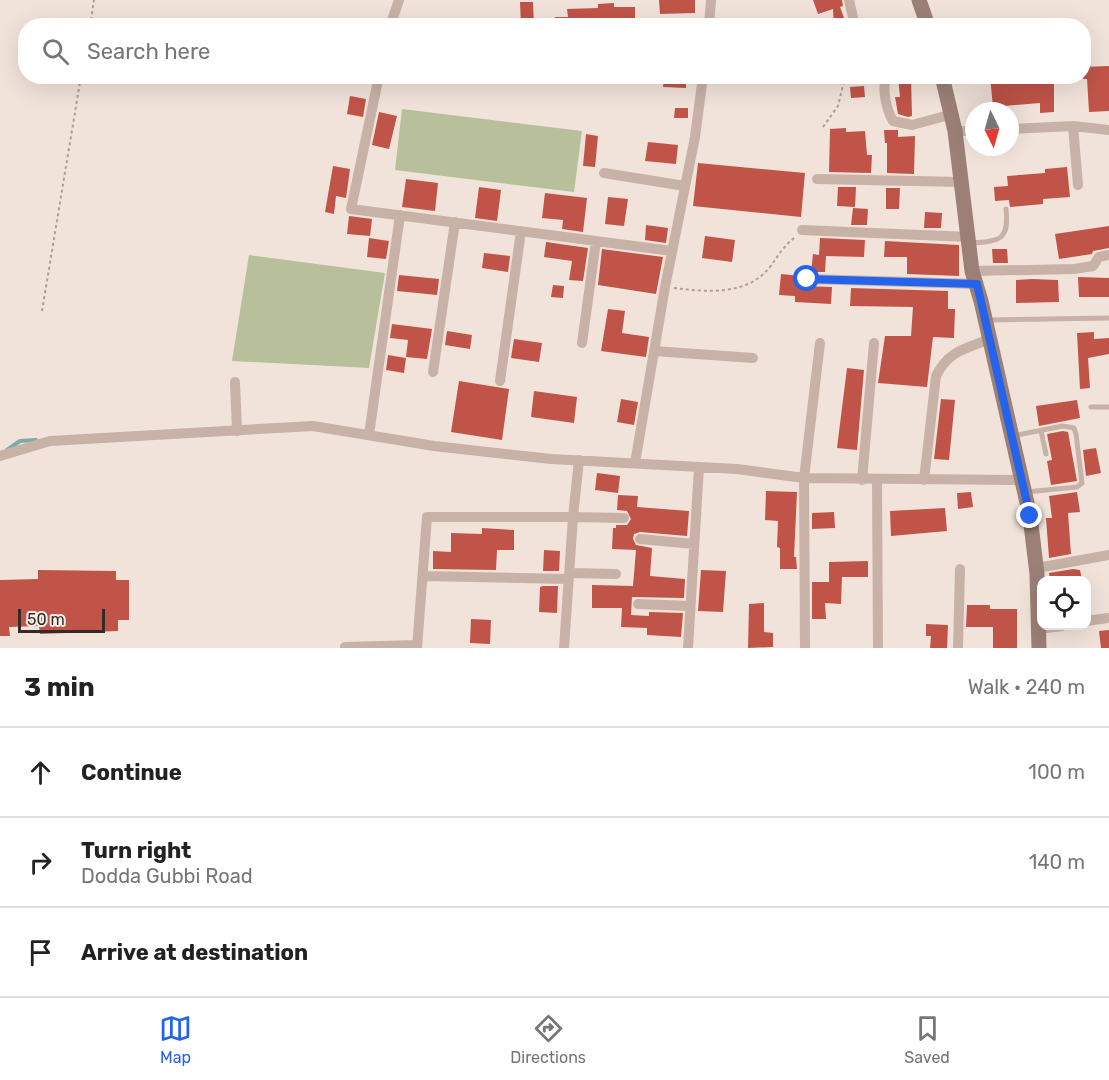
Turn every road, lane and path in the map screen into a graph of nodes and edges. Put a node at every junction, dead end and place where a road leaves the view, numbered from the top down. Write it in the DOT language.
graph roads {
  1 [pos="94,0"];
  2 [pos="399,0"];
  3 [pos="711,0"];
  4 [pos="849,0"];
  5 [pos="919,0"];
  6 [pos="91,18"];
  7 [pos="393,18"];
  8 [pos="710,18"];
  9 [pos="853,18"];
  10 [pos="925,18"];
  11 [pos="80,84"];
  12 [pos="377,84"];
  13 [pos="702,84"];
  14 [pos="843,84"];
  15 [pos="884,84"];
  16 [pos="944,84"];
  17 [pos="952,114"];
  18 [pos="1073,126"];
  19 [pos="823,128"];
  20 [pos="1019,129"];
  21 [pos="1109,130"];
  22 [pos="965,131"];
  23 [pos="955,132"];
  24 [pos="604,173"];
  25 [pos="817,179"];
  26 [pos="962,182"];
  27 [pos="1078,184"];
  28 [pos="685,186"];
  29 [pos="1006,209"];
  30 [pos="400,215"];
  31 [pos="455,222"];
  32 [pos="802,230"];
  33 [pos="521,231"];
  34 [pos="969,240"];
  35 [pos="596,241"];
  36 [pos="672,251"];
  37 [pos="1109,255"];
  38 [pos="974,278"];
  39 [pos="807,279"];
  40 [pos="665,287"];
  41 [pos="42,311"];
  42 [pos="1109,318"];
  43 [pos="986,320"];
  44 [pos="990,339"];
  45 [pos="582,343"];
  46 [pos="820,343"];
  47 [pos="874,343"];
  48 [pos="654,351"];
  49 [pos="753,358"];
  50 [pos="433,372"];
  51 [pos="500,381"];
  52 [pos="235,382"];
  53 [pos="1091,407"];
  54 [pos="1109,407"];
  55 [pos="237,430"];
  56 [pos="1041,431"];
  57 [pos="369,435"];
  58 [pos="1012,436"];
  59 [pos="1046,454"];
  60 [pos="0,456"];
  61 [pos="579,460"];
  62 [pos="635,463"];
  63 [pos="699,467"];
  64 [pos="804,478"];
  65 [pos="862,480"];
  66 [pos="924,480"];
  67 [pos="877,481"];
  68 [pos="1023,486"];
  69 [pos="573,517"];
  70 [pos="624,518"];
  71 [pos="640,539"];
  72 [pos="694,544"];
  73 [pos="1109,555"];
  74 [pos="1037,568"];
  75 [pos="960,569"];
  76 [pos="616,574"];
  77 [pos="423,576"];
  78 [pos="569,576"];
  79 [pos="1037,576"];
  80 [pos="638,604"];
  81 [pos="690,606"];
  82 [pos="1109,618"];
  83 [pos="1091,620"];
  84 [pos="1039,630"];
  85 [pos="345,646"];
  86 [pos="417,647"];
  87 [pos="564,648"];
  88 [pos="688,648"];
  89 [pos="805,648"];
  90 [pos="878,648"];
  91 [pos="958,648"];
  92 [pos="1039,648"];
  1 -- 6 [label="path"];
  2 -- 7 [label="street"];
  3 -- 8 [label="street"];
  4 -- 9 [label="street"];
  5 -- 10 [label="main road"];
  11 -- 41 [label="path"];
  12 -- 30 [label="street"];
  13 -- 28 [label="street"];
  14 -- 19 [label="path"];
  15 -- 17 [label="street"];
  16 -- 17 [label="main road"];
  17 -- 23 [label="main road"];
  18 -- 20 [label="street"];
  18 -- 21 [label="street"];
  18 -- 27 [label="street"];
  22 -- 23 [label="street"];
  23 -- 26 [label="main road"];
  24 -- 28 [label="street"];
  25 -- 26 [label="street"];
  26 -- 34 [label="main road"];
  28 -- 36 [label="street"];
  29 -- 34 [label="lane"];
  30 -- 31 [label="street"];
  30 -- 57 [label="street"];
  31 -- 33 [label="street"];
  31 -- 50 [label="street"];
  32 -- 34 [label="street"];
  32 -- 40 [label="path"];
  33 -- 35 [label="street"];
  33 -- 51 [label="street"];
  34 -- 38 [label="main road"];
  35 -- 36 [label="street"];
  35 -- 45 [label="street"];
  36 -- 40 [label="street"];
  37 -- 38 [label="street"];
  38 -- 39 [label="street"];
  38 -- 43 [label="main road"];
  40 -- 48 [label="street"];
  42 -- 43 [label="lane"];
  43 -- 44 [label="main road"];
  44 -- 58 [label="main road"];
  44 -- 66 [label="street"];
  46 -- 64 [label="street"];
  47 -- 65 [label="street"];
  48 -- 49 [label="street"];
  48 -- 62 [label="street"];
  52 -- 55 [label="street"];
  53 -- 54 [label="lane"];
  55 -- 57 [label="street"];
  55 -- 60 [label="street"];
  56 -- 58 [label="lane"];
  56 -- 59 [label="lane"];
  56 -- 68 [label="lane"];
  57 -- 61 [label="street"];
  58 -- 68 [label="main road"];
  61 -- 62 [label="street"];
  61 -- 69 [label="street"];
  62 -- 63 [label="street"];
  63 -- 64 [label="street"];
  63 -- 72 [label="street"];
  64 -- 65 [label="street"];
  64 -- 89 [label="street"];
  65 -- 67 [label="street"];
  66 -- 67 [label="street"];
  66 -- 68 [label="street"];
  67 -- 90 [label="street"];
  68 -- 74 [label="main road"];
  69 -- 70 [label="street"];
  69 -- 77 [label="street"];
  69 -- 78 [label="street"];
  71 -- 72 [label="street"];
  72 -- 81 [label="street"];
  73 -- 74 [label="street"];
  74 -- 79 [label="main road"];
  75 -- 91 [label="street"];
  76 -- 78 [label="street"];
  77 -- 78 [label="street"];
  77 -- 86 [label="street"];
  78 -- 87 [label="street"];
  80 -- 81 [label="street"];
  81 -- 88 [label="street"];
  82 -- 83 [label="street"];
  84 -- 92 [label="main road"];
  85 -- 86 [label="street"];
}
